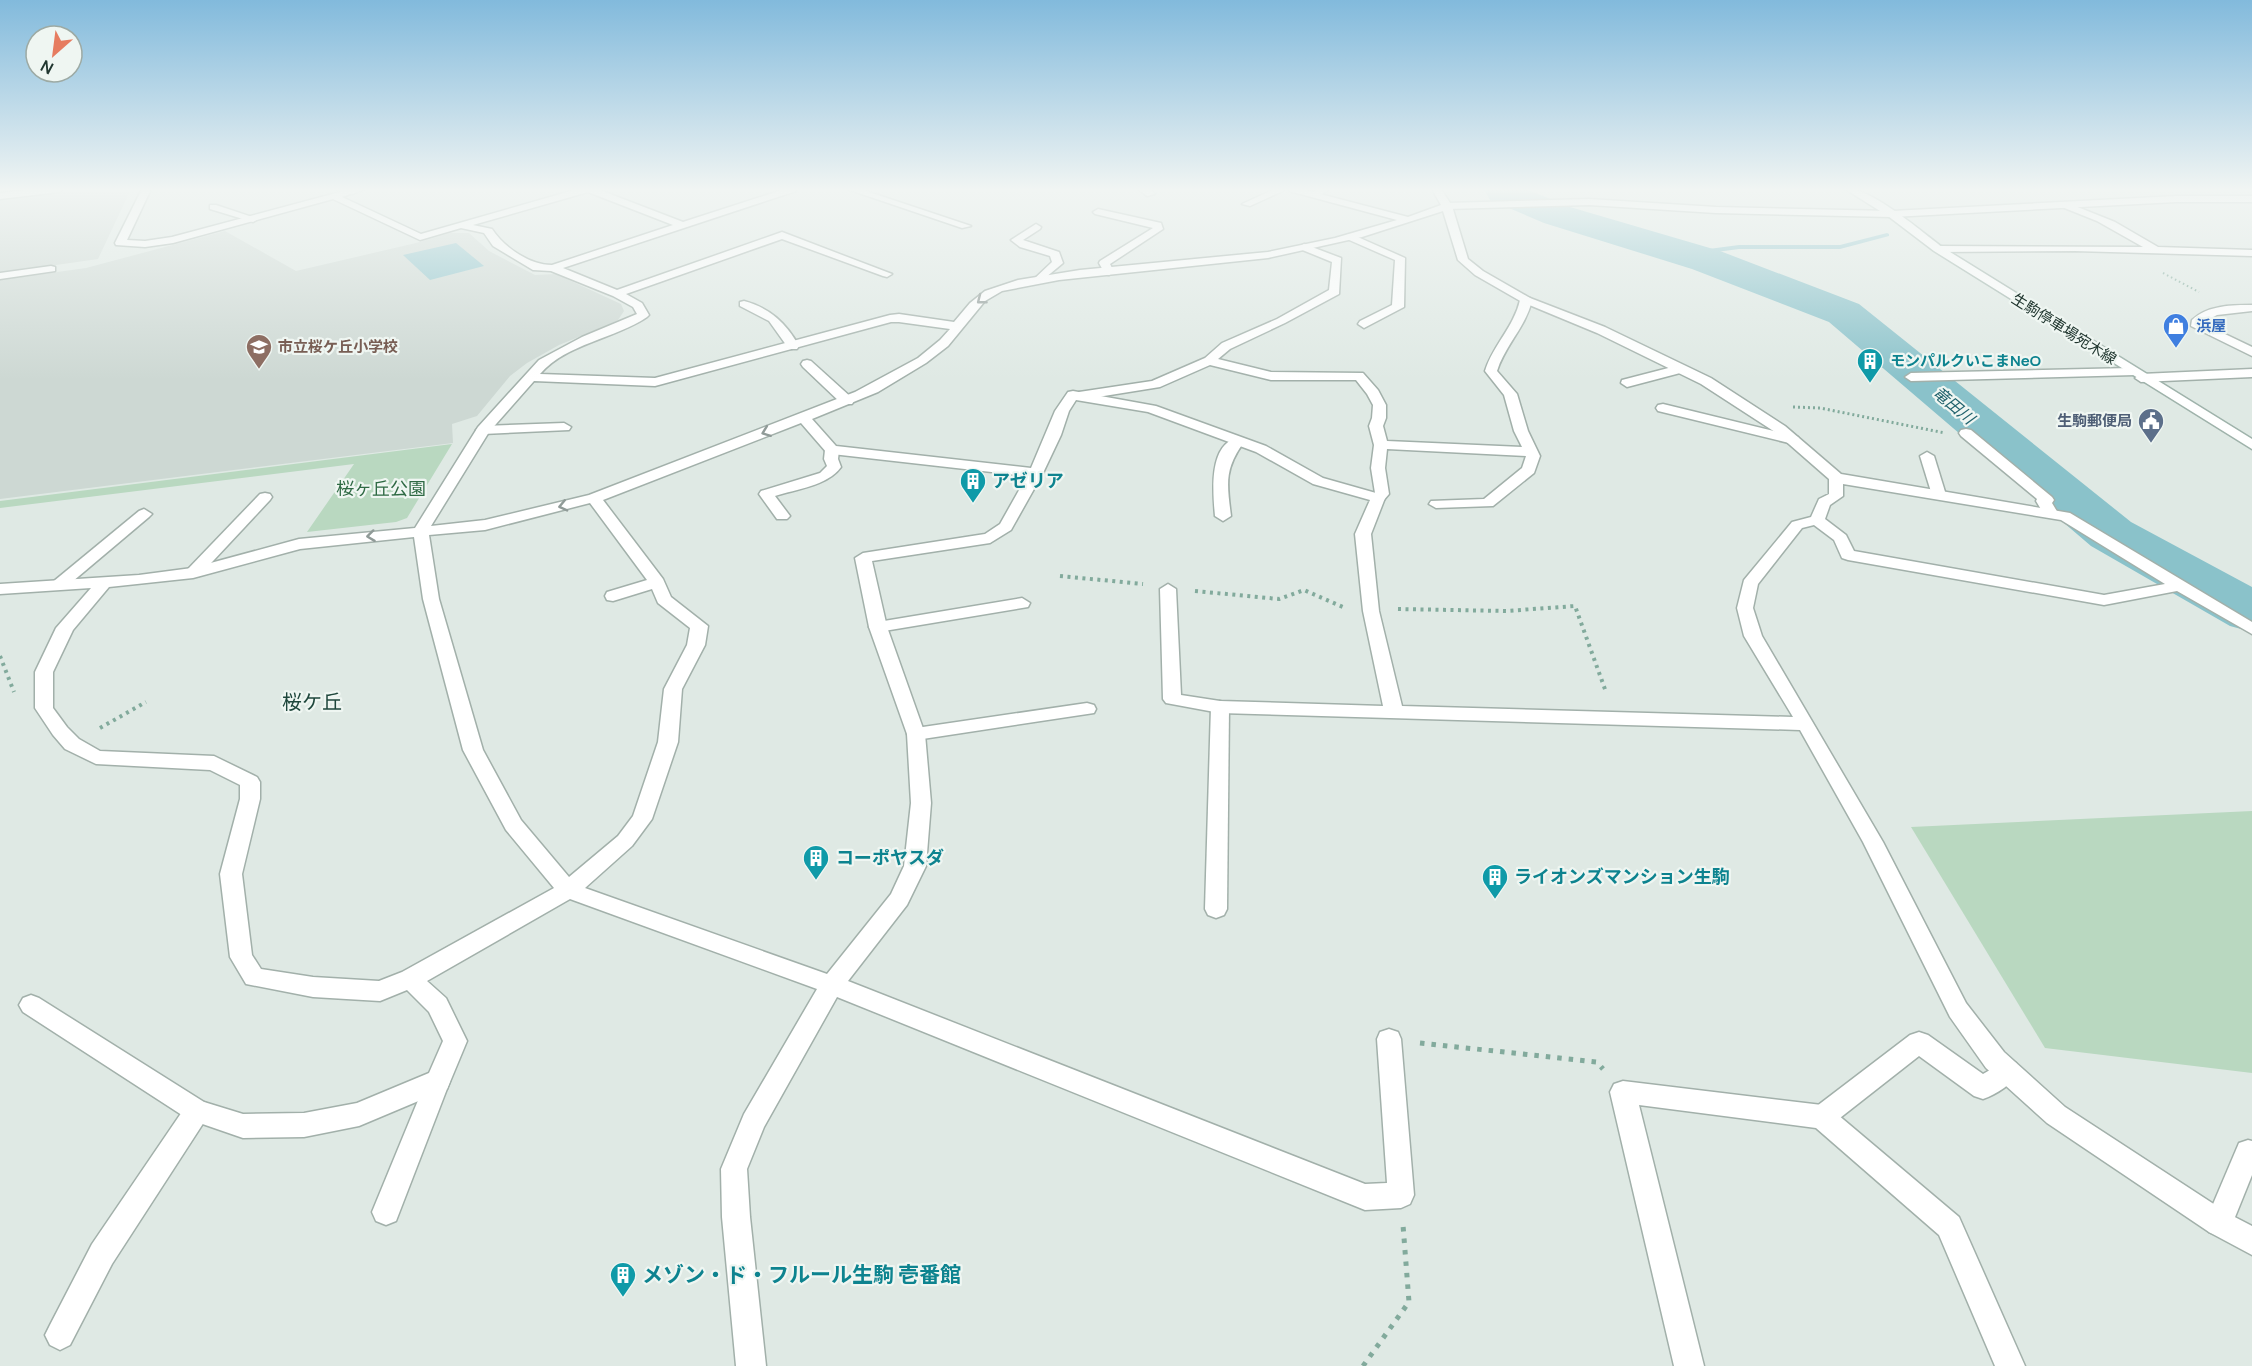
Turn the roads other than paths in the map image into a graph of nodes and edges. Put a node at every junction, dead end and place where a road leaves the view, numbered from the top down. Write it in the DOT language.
graph roads {
  1 [pos="512,253"];
  2 [pos="599,253"];
  3 [pos="732,253"];
  4 [pos="830,253"];
  5 [pos="1050,253"];
  6 [pos="1120,253"];
  7 [pos="1277,253"];
  8 [pos="1319,253"];
  9 [pos="1388,253"];
  10 [pos="1460,253"];
  11 [pos="1944,253"];
  12 [pos="553,268"];
  13 [pos="51,269"];
  14 [pos="1109,272"];
  15 [pos="887,274"];
  16 [pos="0,276"];
  17 [pos="1039,280"];
  18 [pos="617,294"];
  19 [pos="1526,300"];
  20 [pos="744,304"];
  21 [pos="2252,308"];
  22 [pos="2196,322"];
  23 [pos="1364,324"];
  24 [pos="956,326"];
  25 [pos="793,346"];
  26 [pos="2252,346"];
  27 [pos="2252,352"];
  28 [pos="1209,361"];
  29 [pos="807,364"];
  30 [pos="1680,369"];
  31 [pos="2252,373"];
  32 [pos="2136,375"];
  33 [pos="1911,377"];
  34 [pos="530,378"];
  35 [pos="1627,383"];
  36 [pos="1079,396"];
  37 [pos="847,401"];
  38 [pos="1663,408"];
  39 [pos="804,418"];
  40 [pos="564,427"];
  41 [pos="483,430"];
  42 [pos="1966,433"];
  43 [pos="1793,440"];
  44 [pos="1237,442"];
  45 [pos="1382,445"];
  46 [pos="2252,445"];
  47 [pos="832,450"];
  48 [pos="1531,452"];
  49 [pos="1927,456"];
  50 [pos="1036,472"];
  51 [pos="1836,478"];
  52 [pos="1939,495"];
  53 [pos="265,497"];
  54 [pos="594,498"];
  55 [pos="1378,498"];
  56 [pos="1436,504"];
  57 [pos="2050,513"];
  58 [pos="144,514"];
  59 [pos="782,516"];
  60 [pos="1223,516"];
  61 [pos="1817,520"];
  62 [pos="421,530"];
  63 [pos="193,573"];
  64 [pos="657,582"];
  65 [pos="104,583"];
  66 [pos="60,584"];
  67 [pos="2180,586"];
  68 [pos="0,589"];
  69 [pos="1168,589"];
  70 [pos="613,596"];
  71 [pos="1022,603"];
  72 [pos="878,627"];
  73 [pos="2252,629"];
  74 [pos="1220,707"];
  75 [pos="1087,709"];
  76 [pos="1394,712"];
  77 [pos="1806,723"];
  78 [pos="915,734"];
  79 [pos="568,890"];
  80 [pos="1216,909"];
  81 [pos="410,979"];
  82 [pos="832,985"];
  83 [pos="31,1005"];
  84 [pos="1389,1039"];
  85 [pos="2007,1071"];
  86 [pos="438,1081"];
  87 [pos="197,1111"];
  88 [pos="1822,1118"];
  89 [pos="2252,1153"];
  90 [pos="386,1212"];
  91 [pos="2219,1222"];
  92 [pos="2252,1241"];
  93 [pos="60,1335"];
  94 [pos="751,1366"];
  95 [pos="1689,1366"];
  96 [pos="2010,1366"];
  1 -- 12 [label="street"];
  2 -- 12 [label="street"];
  3 -- 18 [label="street"];
  4 -- 15 [label="street"];
  5 -- 17 [label="street"];
  6 -- 14 [label="street"];
  7 -- 14 [label="street"];
  8 -- 28 [label="street"];
  9 -- 23 [label="street"];
  10 -- 19 [label="street"];
  11 -- 32 [label="street, 生駒停車場宛木線"];
  12 -- 18 [label="street"];
  13 -- 16 [label="street"];
  14 -- 17 [label="street"];
  17 -- 24 [label="street, one-way"];
  18 -- 34 [label="street"];
  19 -- 30 [label="street"];
  19 -- 48 [label="street"];
  20 -- 25 [label="street"];
  21 -- 22 [label="street"];
  22 -- 26 [label="street"];
  22 -- 27 [label="street"];
  24 -- 25 [label="street"];
  24 -- 37 [label="street"];
  25 -- 34 [label="street"];
  28 -- 36 [label="street"];
  28 -- 45 [label="street"];
  29 -- 37 [label="street"];
  30 -- 35 [label="street"];
  30 -- 43 [label="street"];
  31 -- 32 [label="street"];
  32 -- 33 [label="street"];
  32 -- 46 [label="street, 生駒停車場宛木線"];
  34 -- 41 [label="street"];
  36 -- 44 [label="street"];
  36 -- 50 [label="street"];
  37 -- 39 [label="street"];
  38 -- 43 [label="street"];
  39 -- 47 [label="street"];
  39 -- 54 [label="street, one-way"];
  40 -- 41 [label="street"];
  41 -- 62 [label="street"];
  42 -- 57 [label="street"];
  43 -- 51 [label="street"];
  44 -- 55 [label="street"];
  44 -- 60 [label="street"];
  45 -- 48 [label="street"];
  45 -- 55 [label="street"];
  47 -- 50 [label="street"];
  47 -- 59 [label="street"];
  48 -- 56 [label="street"];
  49 -- 52 [label="street"];
  50 -- 72 [label="street"];
  51 -- 52 [label="street"];
  51 -- 61 [label="street"];
  52 -- 57 [label="street"];
  53 -- 63 [label="street"];
  54 -- 62 [label="street, one-way"];
  54 -- 64 [label="street"];
  55 -- 76 [label="street"];
  57 -- 67 [label="street"];
  58 -- 66 [label="street"];
  61 -- 67 [label="street"];
  61 -- 77 [label="street"];
  62 -- 63 [label="street, one-way"];
  62 -- 79 [label="street"];
  63 -- 65 [label="street"];
  64 -- 70 [label="street"];
  64 -- 79 [label="street"];
  65 -- 66 [label="street"];
  65 -- 81 [label="street"];
  66 -- 68 [label="street"];
  67 -- 73 [label="street"];
  69 -- 74 [label="street"];
  71 -- 72 [label="street"];
  72 -- 78 [label="street"];
  74 -- 76 [label="street"];
  74 -- 80 [label="street"];
  75 -- 78 [label="street"];
  76 -- 77 [label="street"];
  77 -- 85 [label="street"];
  78 -- 82 [label="street"];
  79 -- 81 [label="street"];
  79 -- 82 [label="street"];
  81 -- 86 [label="street"];
  82 -- 84 [label="street"];
  82 -- 94 [label="street"];
  83 -- 87 [label="street"];
  85 -- 88 [label="street"];
  85 -- 91 [label="street"];
  86 -- 87 [label="street"];
  86 -- 90 [label="street"];
  87 -- 93 [label="street"];
  88 -- 95 [label="street"];
  88 -- 96 [label="street"];
  89 -- 91 [label="street"];
  91 -- 92 [label="street"];
}
